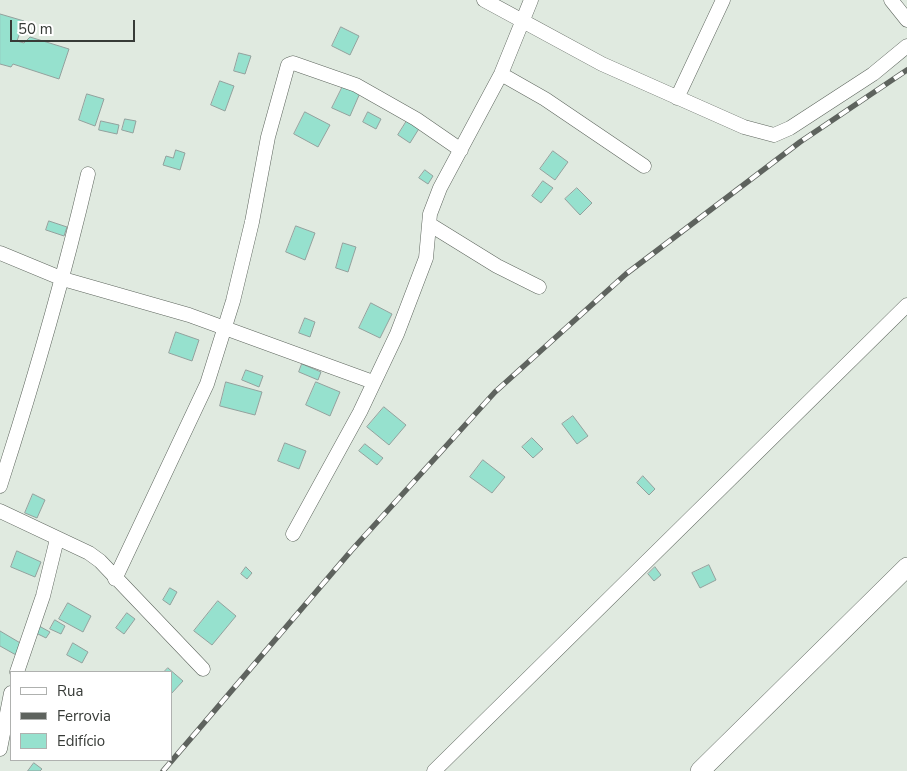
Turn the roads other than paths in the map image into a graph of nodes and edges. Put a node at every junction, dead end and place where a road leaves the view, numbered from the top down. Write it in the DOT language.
graph roads {
  1 [pos="484,0"];
  2 [pos="531,0"];
  3 [pos="723,0"];
  4 [pos="891,0"];
  5 [pos="907,20"];
  6 [pos="523,21"];
  7 [pos="907,46"];
  8 [pos="501,74"];
  9 [pos="677,98"];
  10 [pos="461,150"];
  11 [pos="644,166"];
  12 [pos="88,174"];
  13 [pos="429,224"];
  14 [pos="0,253"];
  15 [pos="63,279"];
  16 [pos="539,287"];
  17 [pos="907,305"];
  18 [pos="224,328"];
  19 [pos="373,382"];
  20 [pos="0,486"];
  21 [pos="0,512"];
  22 [pos="292,534"];
  23 [pos="57,538"];
  24 [pos="907,567"];
  25 [pos="115,578"];
  26 [pos="203,668"];
  27 [pos="17,671"];
  28 [pos="10,698"];
  29 [pos="0,749"];
  30 [pos="434,771"];
  31 [pos="700,771"];
  1 -- 6 [label="street"];
  2 -- 6 [label="street"];
  3 -- 9 [label="street"];
  4 -- 5 [label="street"];
  6 -- 8 [label="street"];
  6 -- 9 [label="street"];
  7 -- 9 [label="street"];
  8 -- 10 [label="street"];
  8 -- 11 [label="street"];
  10 -- 13 [label="street"];
  10 -- 18 [label="street"];
  12 -- 15 [label="street"];
  13 -- 16 [label="street"];
  13 -- 19 [label="street"];
  14 -- 15 [label="street"];
  15 -- 18 [label="street"];
  15 -- 20 [label="street"];
  17 -- 30 [label="street"];
  18 -- 19 [label="street"];
  18 -- 25 [label="street"];
  19 -- 22 [label="street"];
  21 -- 23 [label="street"];
  23 -- 25 [label="street"];
  23 -- 27 [label="street"];
  24 -- 31 [label="street"];
  25 -- 26 [label="street"];
  28 -- 29 [label="street"];
}
